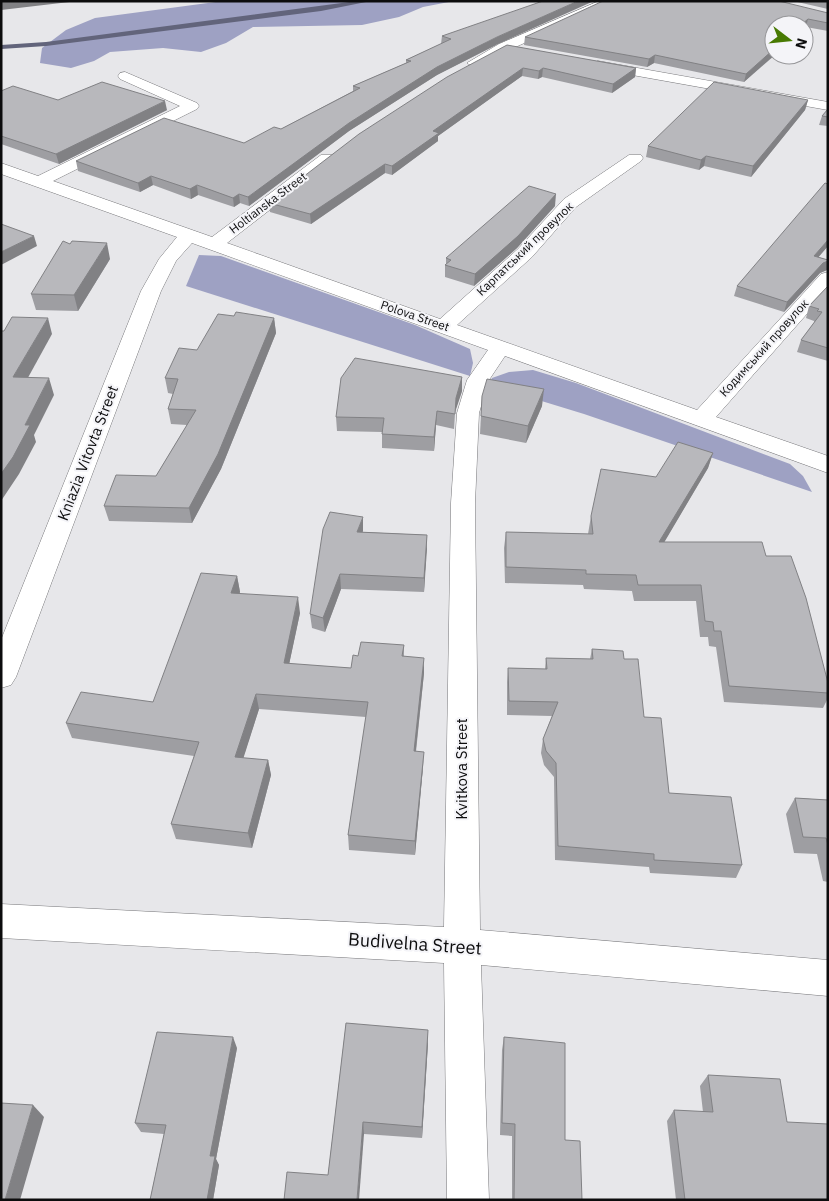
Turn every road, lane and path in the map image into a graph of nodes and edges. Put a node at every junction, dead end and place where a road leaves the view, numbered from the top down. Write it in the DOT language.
graph roads {
  1 [pos="610,1"];
  2 [pos="504,47"];
  3 [pos="530,52"];
  4 [pos="584,62"];
  5 [pos="465,68"];
  6 [pos="126,76"];
  7 [pos="828,106"];
  8 [pos="338,150"];
  9 [pos="635,158"];
  10 [pos="1,168"];
  11 [pos="38,182"];
  12 [pos="188,236"];
  13 [pos="212,245"];
  14 [pos="828,278"];
  15 [pos="444,326"];
  16 [pos="501,347"];
  17 [pos="701,419"];
  18 [pos="828,465"];
  19 [pos="1,678"];
  20 [pos="1,921"];
  21 [pos="462,946"];
  22 [pos="828,978"];
  23 [pos="468,1200"];
  1 -- 2 [label="street"];
  2 -- 3 [label="street"];
  2 -- 5 [label="street"];
  4 -- 7 [label="street"];
  6 -- 11 [label="street"];
  8 -- 13 [label="street, Holtianska Street"];
  9 -- 15 [label="street, Карпатський провулок"];
  10 -- 11 [label="street, Polova Street"];
  11 -- 12 [label="street, Polova Street"];
  12 -- 13 [label="street, Polova Street"];
  12 -- 19 [label="street, Kniazia Vitovta Street"];
  13 -- 15 [label="street, Polova Street"];
  14 -- 17 [label="street, Кодимський провулок"];
  15 -- 16 [label="street, Polova Street"];
  16 -- 17 [label="street, Polova Street"];
  16 -- 21 [label="street, Kvitkova Street"];
  17 -- 18 [label="street, Polova Street"];
  20 -- 21 [label="street, Budivelna Street"];
  21 -- 22 [label="street, Budivelna Street"];
  21 -- 23 [label="street, Kvitkova Street"];
}
